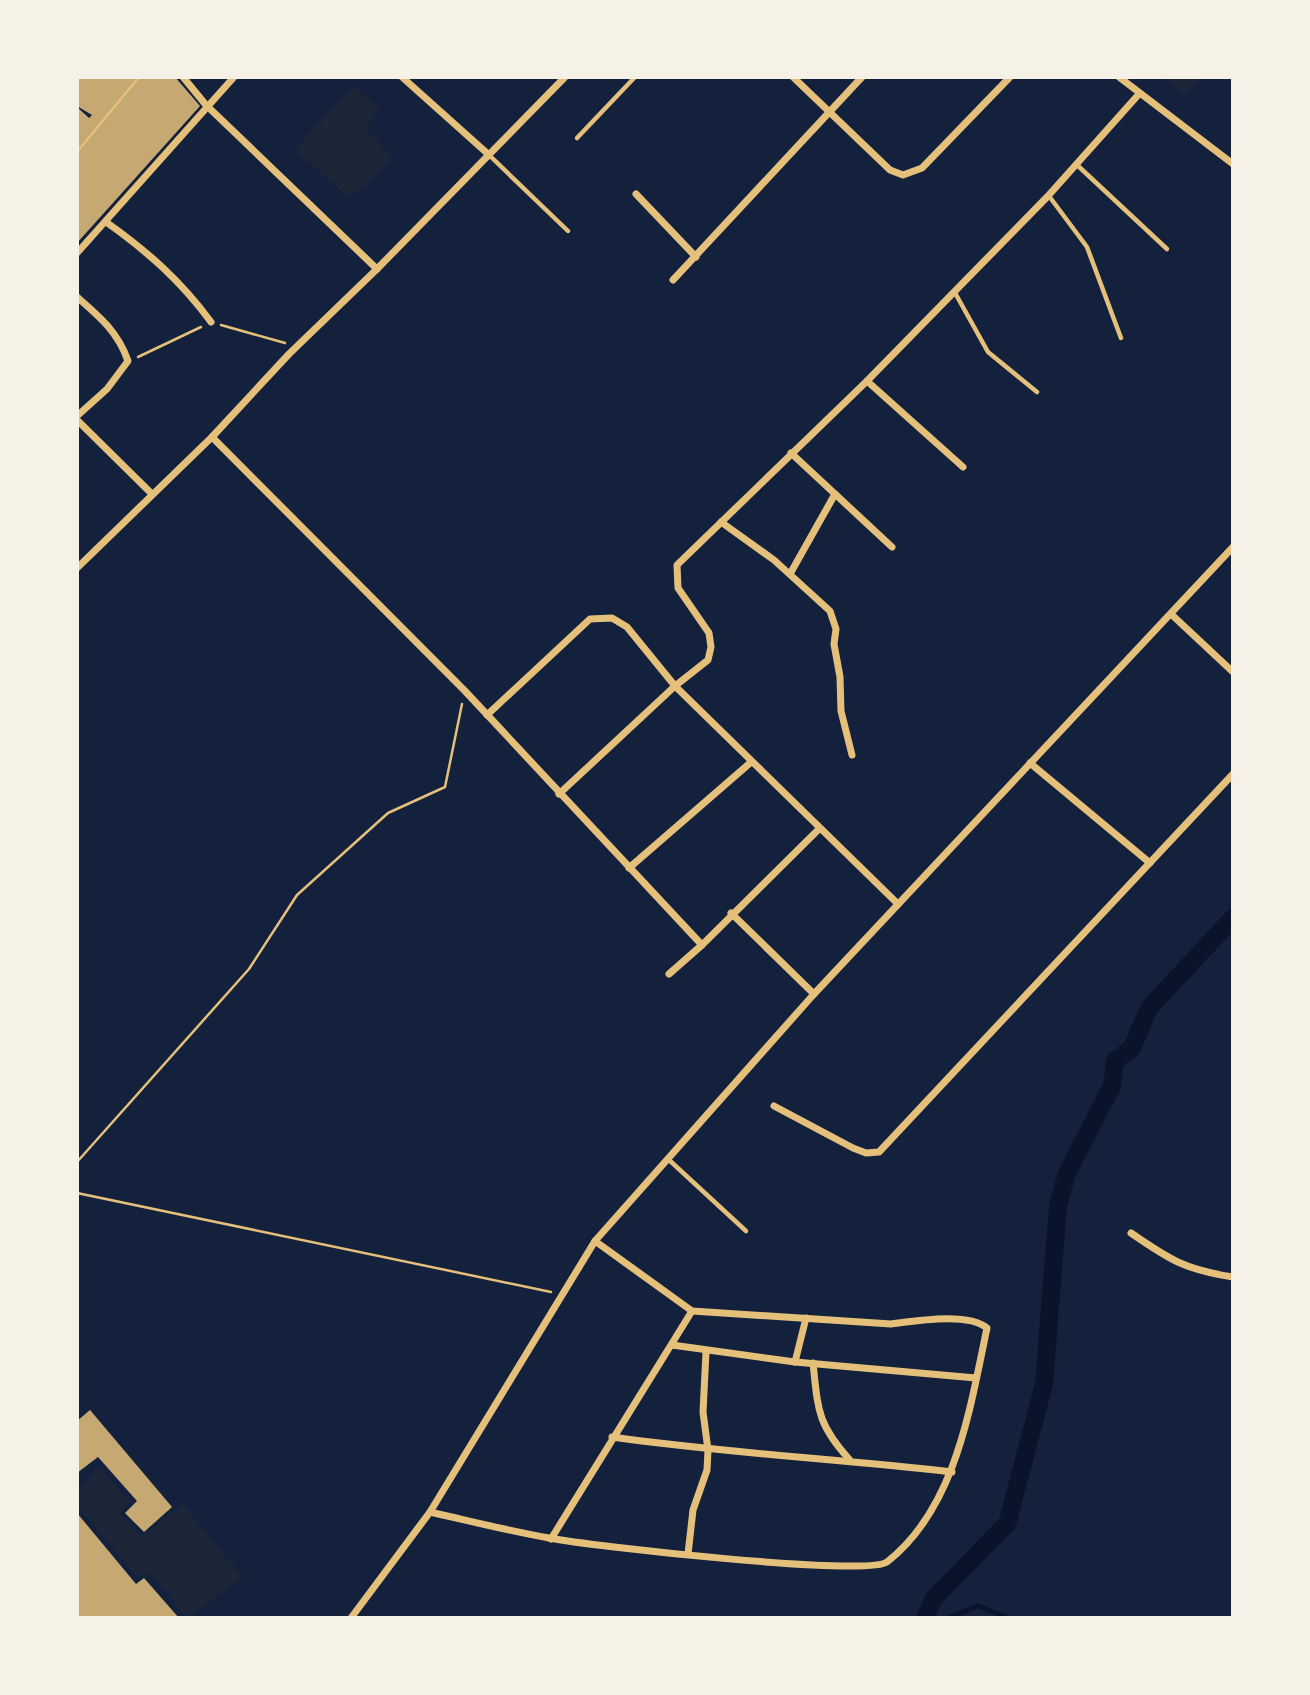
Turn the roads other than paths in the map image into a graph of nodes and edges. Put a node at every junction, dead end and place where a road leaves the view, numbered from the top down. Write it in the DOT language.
graph roads {
  1 [pos="183,77"];
  2 [pos="234,77"];
  3 [pos="402,77"];
  4 [pos="565,77"];
  5 [pos="635,77"];
  6 [pos="793,77"];
  7 [pos="862,77"];
  8 [pos="1010,77"];
  9 [pos="1119,77"];
  10 [pos="1139,94"];
  11 [pos="206,105"];
  12 [pos="831,111"];
  13 [pos="577,138"];
  14 [pos="1233,150"];
  15 [pos="488,154"];
  16 [pos="1231,162"];
  17 [pos="1075,163"];
  18 [pos="636,194"];
  19 [pos="1048,195"];
  20 [pos="106,222"];
  21 [pos="568,231"];
  22 [pos="1167,249"];
  23 [pos="77,253"];
  24 [pos="696,257"];
  25 [pos="377,269"];
  26 [pos="673,281"];
  27 [pos="954,290"];
  28 [pos="77,297"];
  29 [pos="211,322"];
  30 [pos="1121,338"];
  31 [pos="867,381"];
  32 [pos="1037,391"];
  33 [pos="77,418"];
  34 [pos="212,437"];
  35 [pos="792,453"];
  36 [pos="962,467"];
  37 [pos="151,493"];
  38 [pos="835,494"];
  39 [pos="721,522"];
  40 [pos="892,547"];
  41 [pos="1233,547"];
  42 [pos="77,568"];
  43 [pos="790,574"];
  44 [pos="1171,614"];
  45 [pos="1233,672"];
  46 [pos="674,686"];
  47 [pos="487,715"];
  48 [pos="852,755"];
  49 [pos="750,763"];
  50 [pos="1030,763"];
  51 [pos="1233,774"];
  52 [pos="559,794"];
  53 [pos="819,828"];
  54 [pos="1150,863"];
  55 [pos="629,868"];
  56 [pos="898,904"];
  57 [pos="731,914"];
  58 [pos="702,945"];
  59 [pos="669,974"];
  60 [pos="814,994"];
  61 [pos="774,1106"];
  62 [pos="667,1158"];
  63 [pos="746,1231"];
  64 [pos="1131,1233"];
  65 [pos="595,1241"];
  66 [pos="1233,1278"];
  67 [pos="692,1311"];
  68 [pos="806,1318"];
  69 [pos="672,1345"];
  70 [pos="706,1352"];
  71 [pos="795,1362"];
  72 [pos="813,1363"];
  73 [pos="976,1378"];
  74 [pos="612,1437"];
  75 [pos="708,1450"];
  76 [pos="850,1460"];
  77 [pos="952,1472"];
  78 [pos="430,1512"];
  79 [pos="551,1539"];
  80 [pos="688,1554"];
  81 [pos="351,1618"];
  1 -- 11 [label="street"];
  2 -- 11 [label="street"];
  3 -- 15 [label="street"];
  4 -- 15 [label="street"];
  5 -- 13 [label="lane"];
  6 -- 12 [label="street"];
  7 -- 12 [label="street"];
  8 -- 12 [label="street"];
  9 -- 10 [label="street"];
  10 -- 16 [label="street"];
  10 -- 17 [label="street"];
  11 -- 20 [label="street"];
  11 -- 25 [label="street"];
  12 -- 24 [label="street"];
  14 -- 16 [label="street"];
  15 -- 21 [label="lane"];
  15 -- 25 [label="street"];
  17 -- 19 [label="street"];
  17 -- 22 [label="lane"];
  18 -- 24 [label="street"];
  19 -- 27 [label="street"];
  19 -- 30 [label="lane"];
  20 -- 23 [label="street"];
  20 -- 29 [label="street"];
  24 -- 26 [label="street"];
  25 -- 34 [label="street"];
  27 -- 31 [label="street"];
  27 -- 32 [label="lane"];
  28 -- 33 [label="street"];
  31 -- 35 [label="street"];
  31 -- 36 [label="street"];
  33 -- 37 [label="street"];
  34 -- 37 [label="street"];
  34 -- 47 [label="street"];
  35 -- 38 [label="street"];
  35 -- 39 [label="street"];
  37 -- 42 [label="street"];
  38 -- 40 [label="street"];
  38 -- 43 [label="street"];
  39 -- 43 [label="street"];
  39 -- 46 [label="street"];
  41 -- 44 [label="street"];
  43 -- 48 [label="street"];
  44 -- 45 [label="street"];
  44 -- 50 [label="street"];
  46 -- 47 [label="street"];
  46 -- 49 [label="street"];
  46 -- 52 [label="street"];
  47 -- 52 [label="street"];
  49 -- 53 [label="street"];
  49 -- 55 [label="street"];
  50 -- 54 [label="street"];
  50 -- 56 [label="street"];
  51 -- 54 [label="street"];
  52 -- 55 [label="street"];
  53 -- 56 [label="street"];
  53 -- 57 [label="street"];
  54 -- 61 [label="street"];
  55 -- 58 [label="street"];
  56 -- 60 [label="street"];
  57 -- 58 [label="street"];
  57 -- 60 [label="street"];
  58 -- 59 [label="street"];
  60 -- 62 [label="street"];
  62 -- 63 [label="lane"];
  62 -- 65 [label="street"];
  64 -- 66 [label="street"];
  65 -- 67 [label="street"];
  65 -- 78 [label="street"];
  67 -- 68 [label="street"];
  67 -- 69 [label="street"];
  68 -- 71 [label="street"];
  68 -- 73 [label="street"];
  69 -- 70 [label="street"];
  69 -- 74 [label="street"];
  70 -- 71 [label="street"];
  70 -- 75 [label="street"];
  71 -- 72 [label="street"];
  72 -- 73 [label="street"];
  72 -- 76 [label="street"];
  73 -- 77 [label="street"];
  74 -- 75 [label="street"];
  74 -- 79 [label="street"];
  75 -- 76 [label="street"];
  75 -- 80 [label="street"];
  76 -- 77 [label="street"];
  77 -- 80 [label="street"];
  78 -- 79 [label="street"];
  78 -- 81 [label="street"];
  79 -- 80 [label="street"];
}
